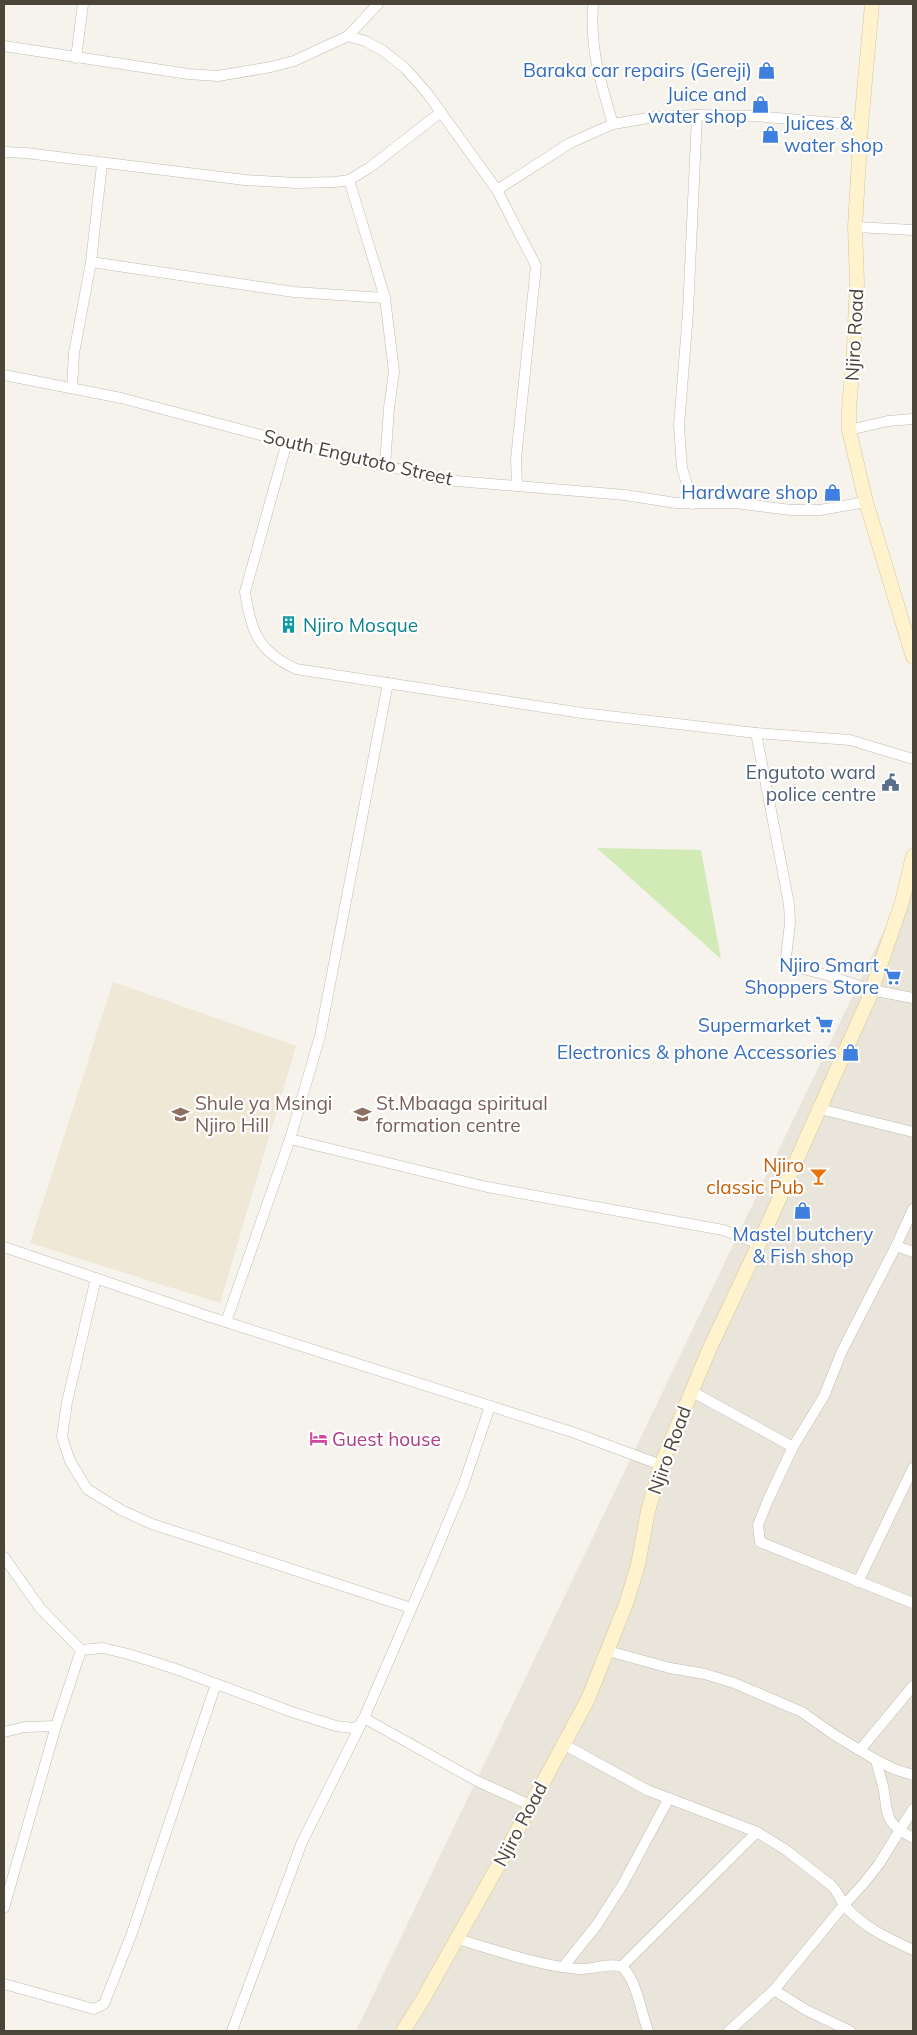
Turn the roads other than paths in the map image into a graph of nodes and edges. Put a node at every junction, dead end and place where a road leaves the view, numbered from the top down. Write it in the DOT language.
graph roads {
  1 [pos="83,4"];
  2 [pos="378,4"];
  3 [pos="593,4"];
  4 [pos="872,4"];
  5 [pos="348,36"];
  6 [pos="4,46"];
  7 [pos="76,58"];
  8 [pos="441,112"];
  9 [pos="697,114"];
  10 [pos="613,124"];
  11 [pos="861,125"];
  12 [pos="4,152"];
  13 [pos="102,164"];
  14 [pos="349,180"];
  15 [pos="497,190"];
  16 [pos="855,227"];
  17 [pos="913,230"];
  18 [pos="91,262"];
  19 [pos="384,298"];
  20 [pos="4,375"];
  21 [pos="72,388"];
  22 [pos="913,419"];
  23 [pos="849,430"];
  24 [pos="287,442"];
  25 [pos="385,466"];
  26 [pos="517,486"];
  27 [pos="866,502"];
  28 [pos="693,504"];
  29 [pos="913,657"];
  30 [pos="388,683"];
  31 [pos="756,734"];
  32 [pos="913,759"];
  33 [pos="913,856"];
  34 [pos="872,990"];
  35 [pos="913,998"];
  36 [pos="820,1109"];
  37 [pos="913,1132"];
  38 [pos="290,1138"];
  39 [pos="913,1209"];
  40 [pos="759,1244"];
  41 [pos="896,1246"];
  42 [pos="4,1247"];
  43 [pos="913,1252"];
  44 [pos="96,1278"];
  45 [pos="226,1322"];
  46 [pos="691,1391"];
  47 [pos="490,1406"];
  48 [pos="793,1447"];
  49 [pos="661,1465"];
  50 [pos="913,1468"];
  51 [pos="4,1557"];
  52 [pos="858,1582"];
  53 [pos="913,1603"];
  54 [pos="411,1608"];
  55 [pos="81,1650"];
  56 [pos="608,1651"];
  57 [pos="216,1684"];
  58 [pos="913,1686"];
  59 [pos="364,1718"];
  60 [pos="56,1726"];
  61 [pos="4,1732"];
  62 [pos="563,1744"];
  63 [pos="860,1750"];
  64 [pos="876,1760"];
  65 [pos="913,1775"];
  66 [pos="669,1798"];
  67 [pos="530,1806"];
  68 [pos="913,1809"];
  69 [pos="900,1831"];
  70 [pos="757,1832"];
  71 [pos="913,1838"];
  72 [pos="844,1905"];
  73 [pos="4,1908"];
  74 [pos="457,1939"];
  75 [pos="913,1950"];
  76 [pos="622,1966"];
  77 [pos="563,1967"];
  78 [pos="4,1984"];
  79 [pos="774,1990"];
  80 [pos="232,2031"];
  81 [pos="403,2031"];
  82 [pos="648,2031"];
  83 [pos="729,2031"];
  84 [pos="850,2031"];
  1 -- 7 [label="street"];
  2 -- 5 [label="street"];
  3 -- 10 [label="street"];
  4 -- 11 [label="street, Njiro Road"];
  5 -- 7 [label="street"];
  5 -- 8 [label="street"];
  6 -- 7 [label="street"];
  8 -- 14 [label="street"];
  8 -- 15 [label="street"];
  9 -- 10 [label="street"];
  9 -- 11 [label="street"];
  9 -- 28 [label="street"];
  10 -- 15 [label="street"];
  11 -- 16 [label="street, Njiro Road"];
  12 -- 13 [label="street"];
  13 -- 14 [label="street"];
  13 -- 18 [label="street"];
  14 -- 19 [label="street"];
  15 -- 26 [label="street"];
  16 -- 17 [label="street"];
  16 -- 23 [label="street, Njiro Road"];
  18 -- 19 [label="street"];
  18 -- 21 [label="street"];
  19 -- 25 [label="street"];
  20 -- 21 [label="street, South Engutoto Street"];
  21 -- 24 [label="street, South Engutoto Street"];
  22 -- 23 [label="street"];
  23 -- 27 [label="street, Njiro Road"];
  24 -- 25 [label="street, South Engutoto Street"];
  24 -- 30 [label="street"];
  25 -- 26 [label="street, South Engutoto Street"];
  26 -- 28 [label="street, South Engutoto Street"];
  27 -- 28 [label="street, South Engutoto Street"];
  27 -- 29 [label="street, Njiro Road"];
  30 -- 31 [label="street"];
  30 -- 38 [label="street"];
  31 -- 32 [label="street"];
  31 -- 34 [label="street"];
  33 -- 34 [label="street, Njiro Road"];
  34 -- 35 [label="street"];
  34 -- 36 [label="street, Njiro Road"];
  36 -- 37 [label="street"];
  36 -- 40 [label="street, Njiro Road"];
  38 -- 40 [label="street"];
  38 -- 45 [label="street"];
  39 -- 41 [label="street"];
  40 -- 46 [label="street, Njiro Road"];
  41 -- 43 [label="street"];
  41 -- 48 [label="street"];
  42 -- 44 [label="street"];
  44 -- 45 [label="street"];
  44 -- 54 [label="street"];
  45 -- 47 [label="street"];
  46 -- 48 [label="street"];
  46 -- 49 [label="street, Njiro Road"];
  47 -- 49 [label="street"];
  47 -- 54 [label="street"];
  48 -- 52 [label="street"];
  49 -- 56 [label="street, Njiro Road"];
  50 -- 52 [label="street"];
  51 -- 55 [label="street"];
  52 -- 53 [label="street"];
  54 -- 59 [label="street"];
  55 -- 57 [label="street"];
  55 -- 60 [label="street"];
  56 -- 62 [label="street, Njiro Road"];
  56 -- 63 [label="street"];
  57 -- 59 [label="street"];
  57 -- 78 [label="street"];
  58 -- 63 [label="street"];
  59 -- 67 [label="street"];
  59 -- 80 [label="street"];
  60 -- 61 [label="street"];
  60 -- 73 [label="street"];
  62 -- 66 [label="street"];
  62 -- 67 [label="street, Njiro Road"];
  63 -- 64 [label="street"];
  64 -- 65 [label="street"];
  64 -- 69 [label="street"];
  66 -- 70 [label="street"];
  66 -- 77 [label="street"];
  67 -- 74 [label="street, Njiro Road"];
  68 -- 69 [label="street"];
  69 -- 71 [label="street"];
  69 -- 72 [label="street"];
  70 -- 72 [label="street"];
  70 -- 76 [label="street"];
  72 -- 75 [label="street"];
  72 -- 79 [label="street"];
  74 -- 77 [label="street"];
  74 -- 81 [label="street, Njiro Road"];
  76 -- 77 [label="street"];
  76 -- 82 [label="street"];
  79 -- 83 [label="street"];
  79 -- 84 [label="street"];
}
